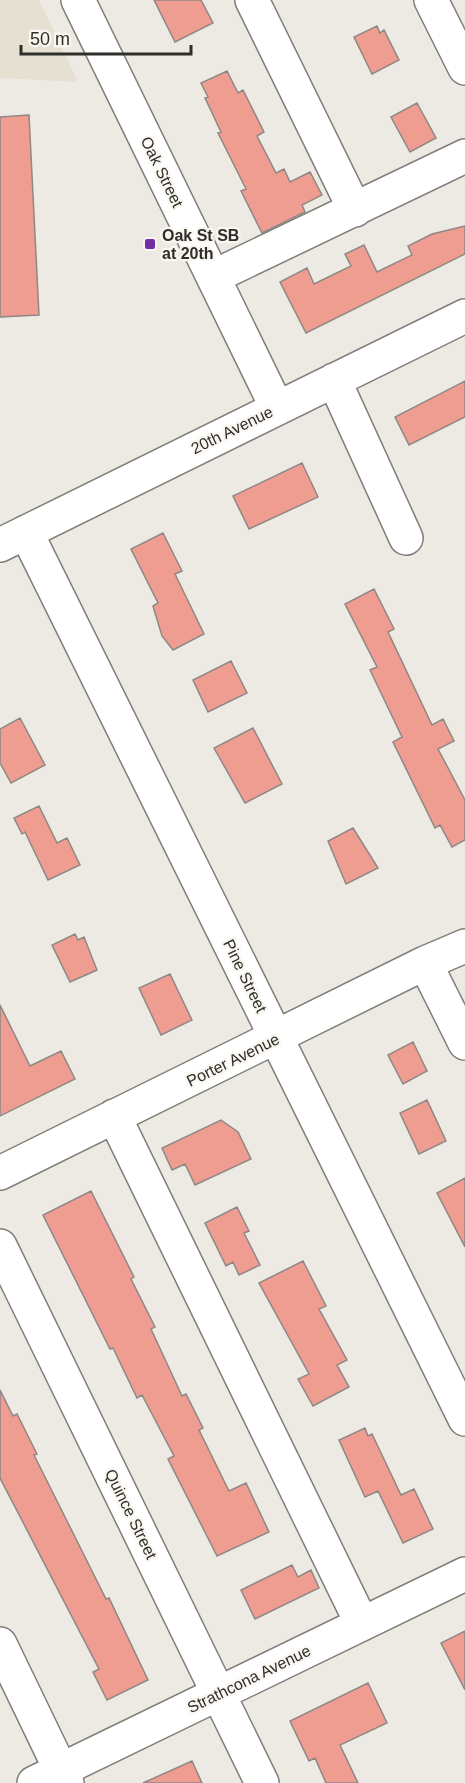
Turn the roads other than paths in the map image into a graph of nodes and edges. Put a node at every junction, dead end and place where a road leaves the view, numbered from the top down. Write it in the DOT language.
graph roads {
  1 [pos="78,0"];
  2 [pos="252,0"];
  3 [pos="432,0"];
  4 [pos="465,68"];
  5 [pos="465,156"];
  6 [pos="355,210"];
  7 [pos="213,277"];
  8 [pos="465,316"];
  9 [pos="334,380"];
  10 [pos="277,408"];
  11 [pos="13,538"];
  12 [pos="406,538"];
  13 [pos="465,946"];
  14 [pos="425,963"];
  15 [pos="276,1039"];
  16 [pos="465,1044"];
  17 [pos="114,1116"];
  18 [pos="0,1173"];
  19 [pos="0,1246"];
  20 [pos="465,1419"];
  21 [pos="465,1574"];
  22 [pos="362,1624"];
  23 [pos="0,1644"];
  24 [pos="218,1694"];
  25 [pos="54,1779"];
  26 [pos="262,1783"];
  1 -- 7 [label="street, Oak Street"];
  2 -- 6 [label="street"];
  3 -- 4 [label="street"];
  5 -- 6 [label="street"];
  6 -- 7 [label="street"];
  7 -- 10 [label="street, Oak Street"];
  8 -- 9 [label="street, 20th Avenue"];
  9 -- 10 [label="street, 20th Avenue"];
  9 -- 12 [label="street"];
  10 -- 11 [label="street, 20th Avenue"];
  11 -- 15 [label="street, Pine Street"];
  13 -- 14 [label="street, Porter Avenue"];
  14 -- 15 [label="street, Porter Avenue"];
  14 -- 16 [label="street"];
  15 -- 17 [label="street, Porter Avenue"];
  15 -- 20 [label="street, Pine Street"];
  17 -- 18 [label="street, Porter Avenue"];
  17 -- 22 [label="street"];
  19 -- 24 [label="street, Quince Street"];
  21 -- 22 [label="street, Strathcona Avenue"];
  22 -- 24 [label="street, Strathcona Avenue"];
  23 -- 25 [label="street"];
  24 -- 25 [label="street, Strathcona Avenue"];
  24 -- 26 [label="street, Quince Street"];
}
